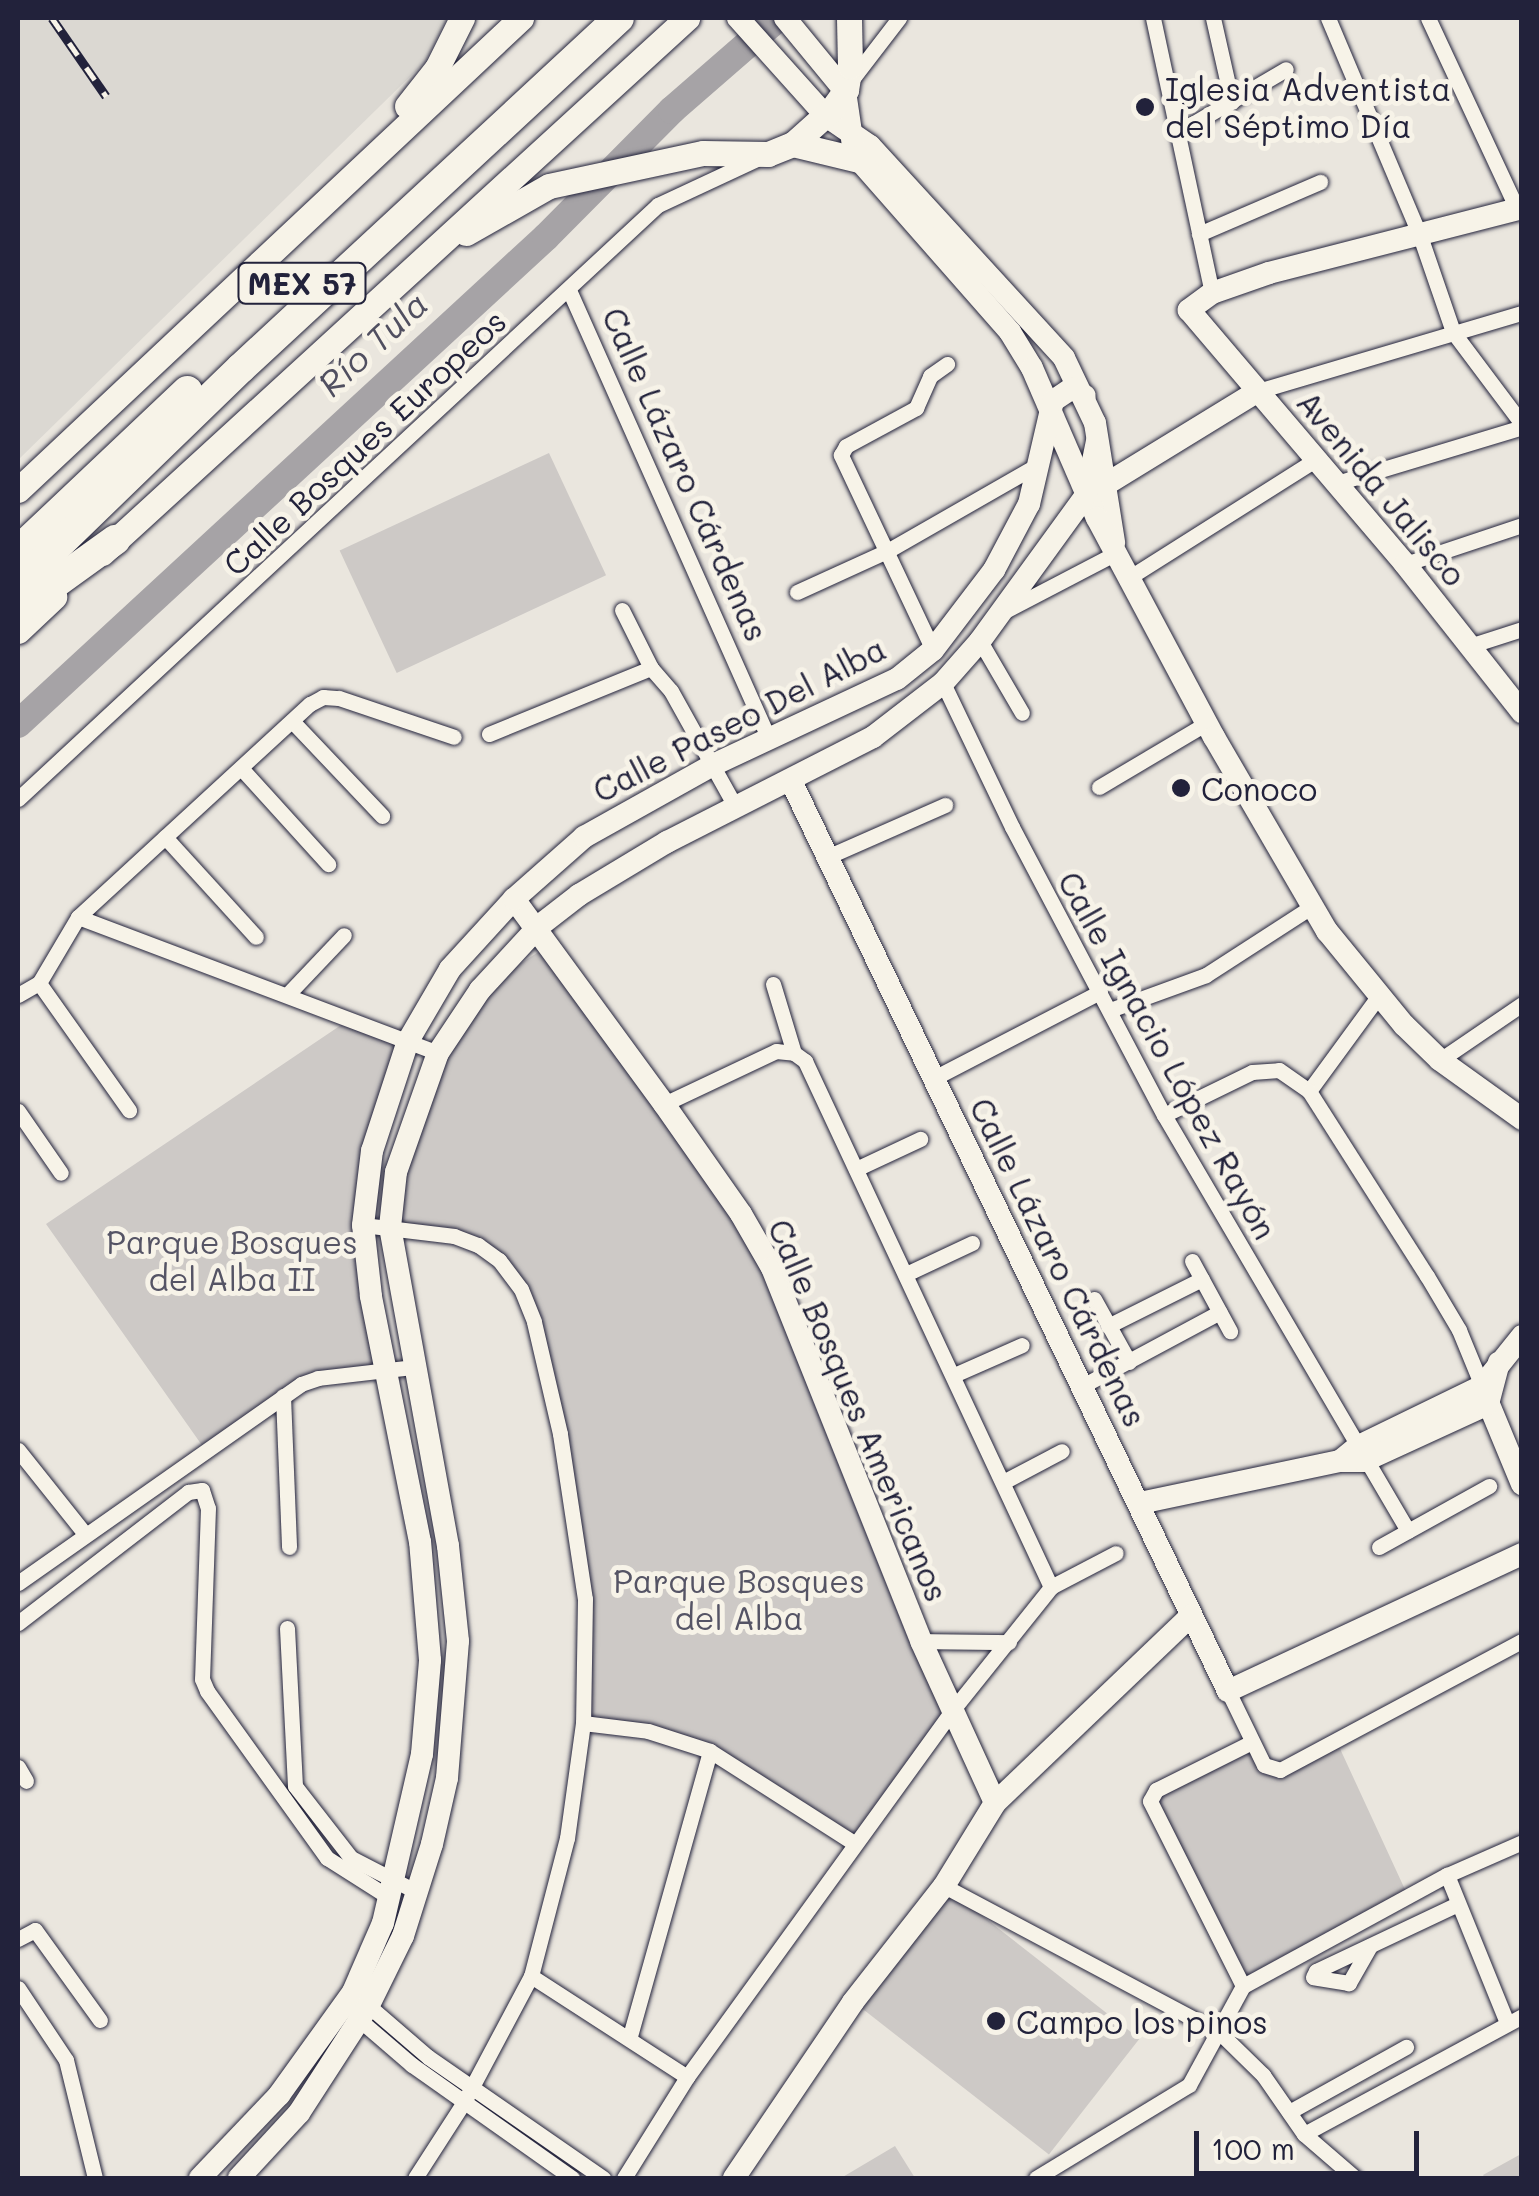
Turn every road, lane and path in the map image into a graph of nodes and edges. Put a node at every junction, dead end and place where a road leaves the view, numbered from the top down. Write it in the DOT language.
graph roads {
  1 [pos="462,18"];
  2 [pos="521,18"];
  3 [pos="588,18"];
  4 [pos="618,18"];
  5 [pos="687,18"];
  6 [pos="738,18"];
  7 [pos="785,18"];
  8 [pos="849,18"];
  9 [pos="899,18"];
  10 [pos="1152,18"];
  11 [pos="1213,18"];
  12 [pos="1328,18"];
  13 [pos="1432,19"];
  14 [pos="1286,69"];
  15 [pos="845,91"];
  16 [pos="1232,102"];
  17 [pos="826,116"];
  18 [pos="1176,133"];
  19 [pos="851,134"];
  20 [pos="793,144"];
  21 [pos="768,154"];
  22 [pos="859,160"];
  23 [pos="1320,182"];
  24 [pos="324,201"];
  25 [pos="1519,208"];
  26 [pos="1199,234"];
  27 [pos="1419,234"];
  28 [pos="409,270"];
  29 [pos="569,290"];
  30 [pos="1212,293"];
  31 [pos="1522,313"];
  32 [pos="1452,332"];
  33 [pos="947,364"];
  34 [pos="1258,391"];
  35 [pos="1085,396"];
  36 [pos="1050,411"];
  37 [pos="1522,426"];
  38 [pos="1317,460"];
  39 [pos="1041,463"];
  40 [pos="1336,483"];
  41 [pos="18,490"];
  42 [pos="1096,490"];
  43 [pos="1522,525"];
  44 [pos="115,540"];
  45 [pos="1116,549"];
  46 [pos="889,550"];
  47 [pos="18,551"];
  48 [pos="1405,564"];
  49 [pos="1130,577"];
  50 [pos="18,584"];
  51 [pos="797,592"];
  52 [pos="18,610"];
  53 [pos="622,610"];
  54 [pos="999,614"];
  55 [pos="1522,629"];
  56 [pos="18,631"];
  57 [pos="980,642"];
  58 [pos="1469,646"];
  59 [pos="933,650"];
  60 [pos="651,668"];
  61 [pos="943,683"];
  62 [pos="857,699"];
  63 [pos="1022,712"];
  64 [pos="1522,712"];
  65 [pos="292,720"];
  66 [pos="1207,723"];
  67 [pos="488,734"];
  68 [pos="454,737"];
  69 [pos="874,737"];
  70 [pos="769,739"];
  71 [pos="712,765"];
  72 [pos="240,768"];
  73 [pos="791,780"];
  74 [pos="1099,787"];
  75 [pos="18,800"];
  76 [pos="945,805"];
  77 [pos="736,808"];
  78 [pos="382,816"];
  79 [pos="165,837"];
  80 [pos="829,856"];
  81 [pos="328,864"];
  82 [pos="514,898"];
  83 [pos="1312,906"];
  84 [pos="78,917"];
  85 [pos="538,926"];
  86 [pos="344,935"];
  87 [pos="256,938"];
  88 [pos="39,983"];
  89 [pos="772,984"];
  90 [pos="1100,992"];
  91 [pos="288,994"];
  92 [pos="18,995"];
  93 [pos="1377,998"];
  94 [pos="1522,1004"];
  95 [pos="1110,1010"];
  96 [pos="408,1041"];
  97 [pos="794,1053"];
  98 [pos="438,1054"];
  99 [pos="1440,1060"];
  100 [pos="934,1078"];
  101 [pos="1310,1091"];
  102 [pos="664,1104"];
  103 [pos="129,1110"];
  104 [pos="18,1112"];
  105 [pos="1164,1115"];
  106 [pos="1522,1118"];
  107 [pos="920,1139"];
  108 [pos="856,1169"];
  109 [pos="62,1173"];
  110 [pos="363,1225"];
  111 [pos="390,1226"];
  112 [pos="972,1243"];
  113 [pos="1192,1261"];
  114 [pos="906,1274"];
  115 [pos="1202,1279"];
  116 [pos="1094,1298"];
  117 [pos="1220,1312"];
  118 [pos="1108,1326"];
  119 [pos="1230,1331"];
  120 [pos="1522,1336"];
  121 [pos="1022,1345"];
  122 [pos="1128,1362"];
  123 [pos="413,1368"];
  124 [pos="386,1371"];
  125 [pos="954,1375"];
  126 [pos="1084,1385"];
  127 [pos="1485,1395"];
  128 [pos="283,1404"];
  129 [pos="18,1450"];
  130 [pos="1062,1451"];
  131 [pos="1354,1456"];
  132 [pos="23,1469"];
  133 [pos="1005,1482"];
  134 [pos="1522,1484"];
  135 [pos="1489,1486"];
  136 [pos="1140,1503"];
  137 [pos="1408,1531"];
  138 [pos="85,1534"];
  139 [pos="289,1548"];
  140 [pos="1379,1548"];
  141 [pos="1116,1553"];
  142 [pos="1522,1554"];
  143 [pos="18,1584"];
  144 [pos="1052,1588"];
  145 [pos="1192,1616"];
  146 [pos="18,1623"];
  147 [pos="286,1628"];
  148 [pos="921,1640"];
  149 [pos="1522,1641"];
  150 [pos="1009,1642"];
  151 [pos="1228,1691"];
  152 [pos="951,1712"];
  153 [pos="583,1723"];
  154 [pos="1252,1742"];
  155 [pos="710,1750"];
  156 [pos="996,1803"];
  157 [pos="854,1842"];
  158 [pos="1522,1842"];
  159 [pos="1447,1876"];
  160 [pos="944,1886"];
  161 [pos="392,1890"];
  162 [pos="417,1892"];
  163 [pos="1458,1904"];
  164 [pos="18,1939"];
  165 [pos="1370,1946"];
  166 [pos="530,1976"];
  167 [pos="1242,1986"];
  168 [pos="19,1991"];
  169 [pos="356,2006"];
  170 [pos="100,2020"];
  171 [pos="1514,2020"];
  172 [pos="1219,2032"];
  173 [pos="630,2036"];
  174 [pos="1406,2047"];
  175 [pos="687,2076"];
  176 [pos="473,2086"];
  177 [pos="464,2102"];
  178 [pos="1289,2112"];
  179 [pos="1304,2134"];
  180 [pos="95,2178"];
  181 [pos="200,2178"];
  182 [pos="239,2178"];
  183 [pos="416,2178"];
  184 [pos="572,2178"];
  185 [pos="603,2178"];
  186 [pos="624,2178"];
  187 [pos="734,2178"];
  188 [pos="1036,2178"];
  189 [pos="1355,2178"];
  1 -- 24 [label="main road"];
  2 -- 24 [label="main road"];
  3 -- 47 [label="highway, MEX 57"];
  4 -- 50 [label="highway, MEX 57"];
  5 -- 28 [label="main road"];
  6 -- 17 [label="street"];
  7 -- 15 [label="street"];
  8 -- 15 [label="main road"];
  9 -- 15 [label="street"];
  10 -- 18 [label="street"];
  11 -- 16 [label="street"];
  12 -- 27 [label="street"];
  13 -- 25 [label="street"];
  14 -- 16 [label="street"];
  15 -- 17 [label="main road"];
  15 -- 19 [label="street"];
  16 -- 18 [label="street"];
  17 -- 19 [label="street"];
  17 -- 20 [label="main road"];
  18 -- 26 [label="street"];
  19 -- 22 [label="street"];
  19 -- 35 [label="street"];
  20 -- 21 [label="main road"];
  20 -- 22 [label="main road"];
  21 -- 28 [label="main road"];
  21 -- 29 [label="street, Calle Bosques Europeos"];
  22 -- 36 [label="street"];
  23 -- 26 [label="street"];
  24 -- 41 [label="main road"];
  25 -- 27 [label="street"];
  26 -- 30 [label="street"];
  27 -- 30 [label="street"];
  27 -- 32 [label="street"];
  28 -- 44 [label="main road"];
  29 -- 70 [label="street, Calle Lázaro Cárdenas"];
  29 -- 75 [label="street, Calle Bosques Europeos"];
  30 -- 34 [label="street, Avenida Jalisco"];
  31 -- 32 [label="street"];
  32 -- 34 [label="street"];
  32 -- 37 [label="street"];
  33 -- 46 [label="street"];
  34 -- 38 [label="street, Avenida Jalisco"];
  34 -- 42 [label="street"];
  35 -- 36 [label="street"];
  35 -- 42 [label="street"];
  36 -- 39 [label="street, Calle Paseo Del Alba"];
  36 -- 42 [label="street"];
  37 -- 40 [label="street"];
  38 -- 40 [label="street, Avenida Jalisco"];
  38 -- 49 [label="street"];
  39 -- 46 [label="street"];
  39 -- 59 [label="street, Calle Paseo Del Alba"];
  40 -- 48 [label="street, Avenida Jalisco"];
  42 -- 45 [label="street"];
  42 -- 54 [label="street, Calle Paseo Del Alba"];
  43 -- 48 [label="street"];
  44 -- 52 [label="highway"];
  44 -- 56 [label="main road"];
  45 -- 49 [label="street"];
  45 -- 54 [label="street"];
  46 -- 51 [label="street"];
  46 -- 59 [label="street"];
  48 -- 58 [label="street, Avenida Jalisco"];
  49 -- 66 [label="street"];
  53 -- 60 [label="street"];
  54 -- 57 [label="street, Calle Paseo Del Alba"];
  55 -- 58 [label="street"];
  57 -- 61 [label="street, Calle Paseo Del Alba"];
  57 -- 63 [label="street"];
  58 -- 64 [label="street, Avenida Jalisco"];
  59 -- 62 [label="street, Calle Paseo Del Alba"];
  60 -- 67 [label="street"];
  60 -- 71 [label="street"];
  61 -- 69 [label="street, Calle Paseo Del Alba"];
  61 -- 90 [label="street, Calle Ignacio López Rayón"];
  62 -- 69 [label="street"];
  62 -- 70 [label="street, Calle Paseo Del Alba"];
  65 -- 68 [label="street"];
  65 -- 72 [label="street"];
  65 -- 78 [label="street"];
  66 -- 74 [label="street"];
  66 -- 83 [label="street"];
  69 -- 73 [label="street, Calle Paseo Del Alba"];
  70 -- 71 [label="street, Calle Paseo Del Alba"];
  71 -- 77 [label="street"];
  71 -- 82 [label="street, Calle Paseo Del Alba"];
  72 -- 79 [label="street"];
  72 -- 81 [label="street"];
  73 -- 77 [label="street, Calle Paseo Del Alba"];
  73 -- 80 [label="street, Calle Lázaro Cárdenas"];
  76 -- 80 [label="street"];
  77 -- 85 [label="street, Calle Paseo Del Alba"];
  79 -- 84 [label="street"];
  79 -- 87 [label="street"];
  80 -- 100 [label="street, Calle Lázaro Cárdenas"];
  82 -- 85 [label="street, Calle Bosques Americanos"];
  82 -- 96 [label="street, Calle Paseo Del Alba"];
  83 -- 93 [label="street"];
  83 -- 95 [label="street"];
  84 -- 88 [label="street"];
  84 -- 91 [label="street"];
  85 -- 98 [label="street, Calle Paseo Del Alba"];
  85 -- 102 [label="street, Calle Bosques Americanos"];
  86 -- 91 [label="street"];
  88 -- 92 [label="street"];
  88 -- 103 [label="street"];
  89 -- 97 [label="street"];
  90 -- 95 [label="street, Calle Ignacio López Rayón"];
  90 -- 100 [label="street"];
  91 -- 96 [label="street"];
  93 -- 99 [label="street"];
  93 -- 101 [label="street"];
  94 -- 99 [label="street"];
  95 -- 105 [label="street, Calle Ignacio López Rayón"];
  96 -- 98 [label="street"];
  96 -- 110 [label="street, Calle Paseo Del Alba"];
  97 -- 102 [label="street"];
  97 -- 108 [label="street"];
  98 -- 111 [label="street, Calle Paseo Del Alba"];
  99 -- 106 [label="street"];
  100 -- 126 [label="street, Calle Lázaro Cárdenas"];
  101 -- 105 [label="street"];
  101 -- 127 [label="street"];
  102 -- 148 [label="street, Calle Bosques Americanos"];
  104 -- 109 [label="street"];
  105 -- 131 [label="street, Calle Ignacio López Rayón"];
  107 -- 108 [label="street"];
  108 -- 114 [label="street"];
  110 -- 111 [label="street"];
  110 -- 124 [label="street, Calle Paseo Del Alba"];
  111 -- 123 [label="street, Calle Paseo Del Alba"];
  111 -- 153 [label="street"];
  112 -- 114 [label="street"];
  113 -- 115 [label="street"];
  114 -- 125 [label="street"];
  115 -- 117 [label="street"];
  115 -- 118 [label="street"];
  116 -- 118 [label="street"];
  117 -- 119 [label="street"];
  117 -- 122 [label="street"];
  118 -- 122 [label="street"];
  120 -- 127 [label="street"];
  121 -- 125 [label="street"];
  122 -- 126 [label="street"];
  123 -- 124 [label="street"];
  123 -- 162 [label="street, Calle Paseo Del Alba"];
  124 -- 128 [label="street"];
  124 -- 161 [label="street, Calle Paseo Del Alba"];
  125 -- 133 [label="street"];
  126 -- 136 [label="street, Calle Lázaro Cárdenas"];
  127 -- 131 [label="street"];
  127 -- 134 [label="street"];
  128 -- 138 [label="street"];
  128 -- 139 [label="street"];
  129 -- 132 [label="street"];
  130 -- 133 [label="street"];
  131 -- 136 [label="street"];
  131 -- 137 [label="street, Calle Ignacio López Rayón"];
  132 -- 138 [label="street"];
  133 -- 144 [label="street"];
  135 -- 137 [label="street"];
  136 -- 145 [label="street, Calle Lázaro Cárdenas"];
  137 -- 140 [label="street"];
  138 -- 143 [label="street"];
  141 -- 144 [label="street"];
  142 -- 151 [label="street"];
  144 -- 150 [label="street"];
  145 -- 151 [label="street, Calle Lázaro Cárdenas"];
  145 -- 156 [label="street"];
  146 -- 161 [label="street"];
  147 -- 161 [label="street"];
  148 -- 150 [label="street"];
  148 -- 152 [label="street, Calle Bosques Americanos"];
  149 -- 154 [label="street, Calle Lázaro Cárdenas"];
  150 -- 152 [label="street"];
  151 -- 154 [label="street, Calle Lázaro Cárdenas"];
  152 -- 156 [label="street, Calle Bosques Americanos"];
  152 -- 157 [label="street"];
  153 -- 155 [label="street"];
  153 -- 166 [label="street"];
  154 -- 167 [label="street"];
  155 -- 157 [label="street"];
  155 -- 173 [label="street"];
  156 -- 160 [label="street"];
  157 -- 175 [label="street"];
  158 -- 159 [label="street"];
  159 -- 163 [label="street"];
  159 -- 167 [label="street"];
  160 -- 172 [label="street"];
  160 -- 187 [label="street"];
  161 -- 162 [label="street"];
  161 -- 169 [label="street, Calle Paseo Del Alba"];
  162 -- 169 [label="street, Calle Paseo Del Alba"];
  163 -- 165 [label="street"];
  163 -- 171 [label="street"];
  164 -- 170 [label="street"];
  166 -- 173 [label="street"];
  166 -- 176 [label="street"];
  167 -- 172 [label="street"];
  168 -- 180 [label="street"];
  169 -- 176 [label="street"];
  169 -- 177 [label="street"];
  169 -- 181 [label="street, Calle Paseo Del Alba"];
  169 -- 182 [label="street, Calle Paseo Del Alba"];
  171 -- 179 [label="street"];
  172 -- 178 [label="street"];
  172 -- 188 [label="street"];
  173 -- 175 [label="street"];
  174 -- 178 [label="street"];
  175 -- 186 [label="street"];
  176 -- 177 [label="street"];
  176 -- 185 [label="street"];
  177 -- 183 [label="street"];
  177 -- 184 [label="street"];
  178 -- 179 [label="street"];
  179 -- 189 [label="street"];
}
